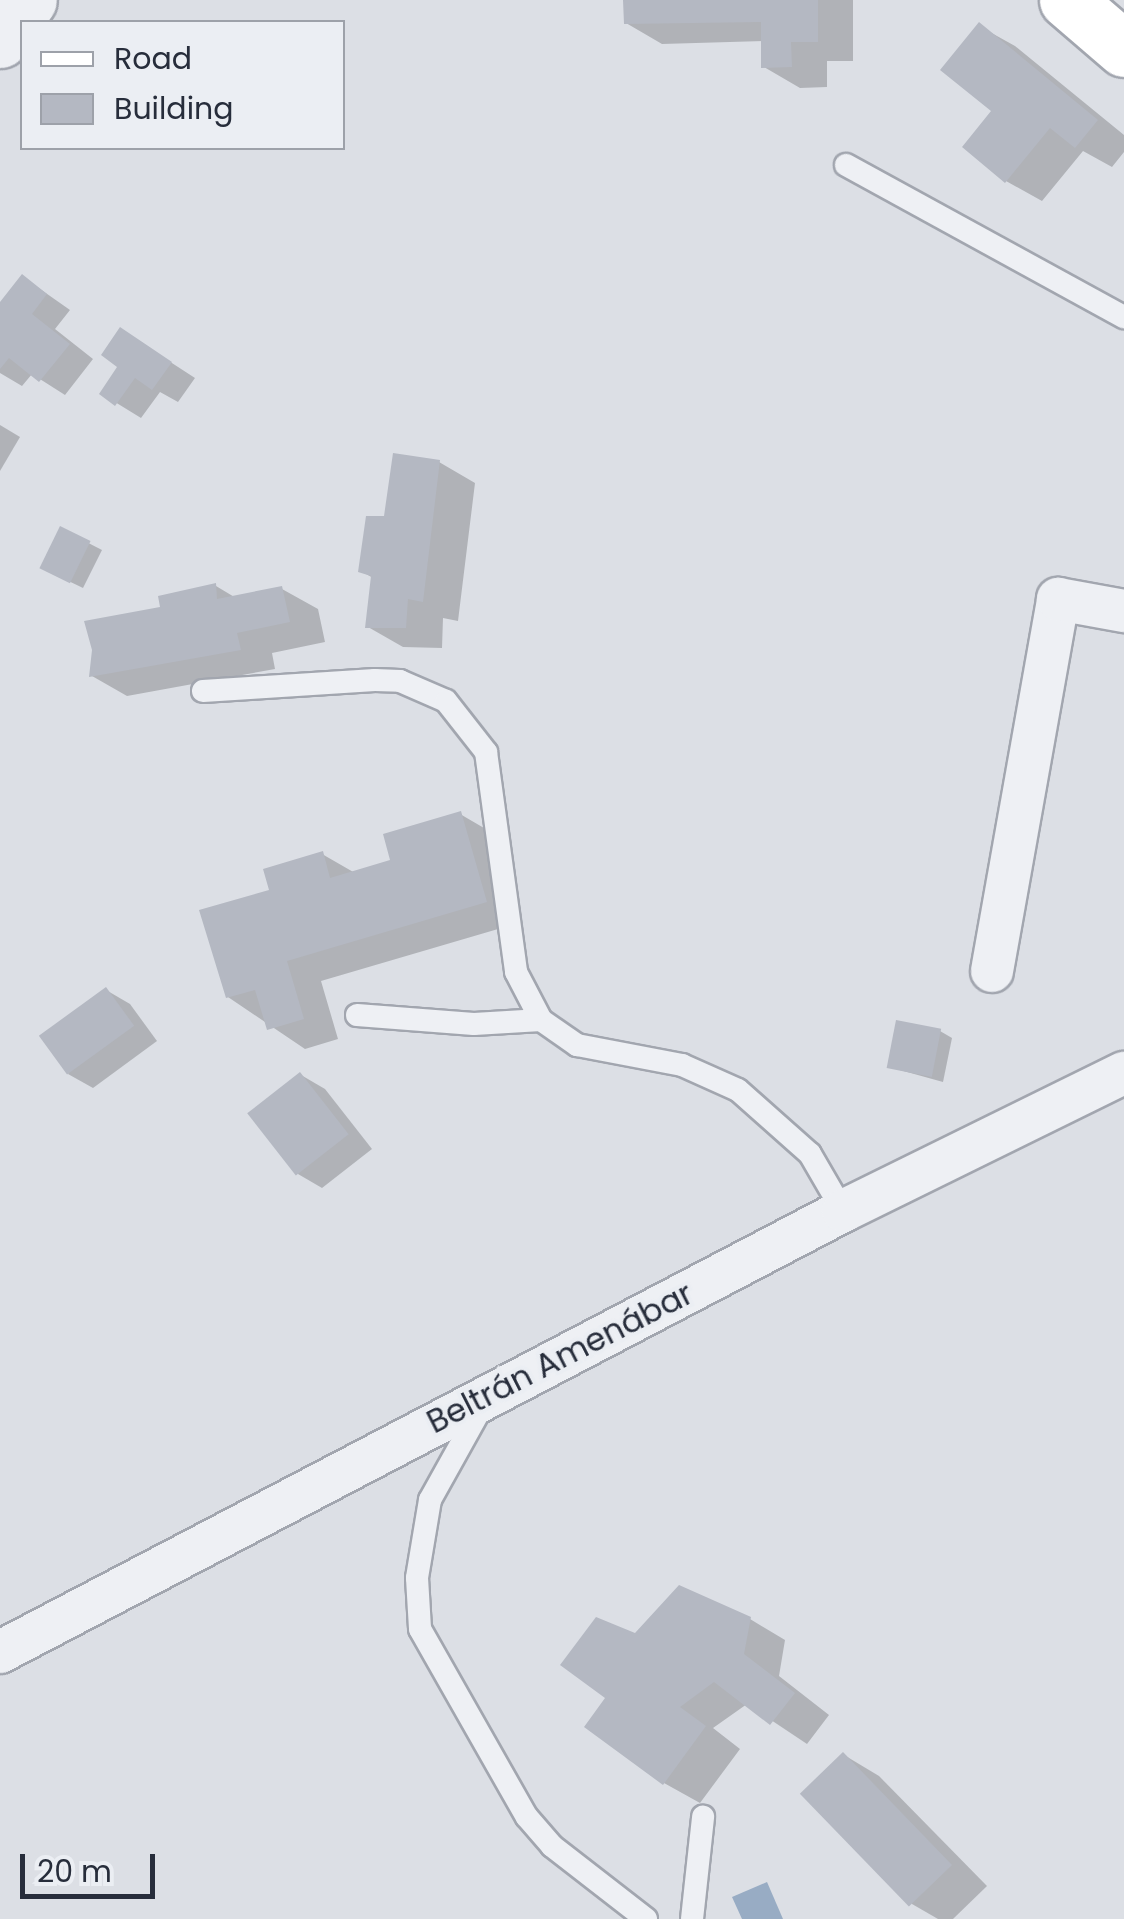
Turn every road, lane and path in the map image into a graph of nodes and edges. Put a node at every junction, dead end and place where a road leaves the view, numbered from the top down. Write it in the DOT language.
graph roads {
  1 [pos="29,0"];
  2 [pos="1067,0"];
  3 [pos="0,40"];
  4 [pos="1124,49"];
  5 [pos="846,165"];
  6 [pos="1124,318"];
  7 [pos="1124,610"];
  8 [pos="202,691"];
  9 [pos="992,971"];
  10 [pos="357,1014"];
  11 [pos="540,1020"];
  12 [pos="1124,1073"];
  13 [pos="842,1212"];
  14 [pos="508,1384"];
  15 [pos="1,1650"];
  16 [pos="703,1816"];
  17 [pos="646,1919"];
  18 [pos="692,1919"];
  1 -- 3 [label="street"];
  2 -- 4 [label="main road"];
  5 -- 6 [label="lane"];
  7 -- 9 [label="street"];
  8 -- 11 [label="lane"];
  10 -- 11 [label="lane"];
  11 -- 13 [label="lane"];
  12 -- 13 [label="street, Beltrán Amenábar"];
  13 -- 14 [label="street, Beltrán Amenábar"];
  14 -- 15 [label="street, Beltrán Amenábar"];
  14 -- 17 [label="lane"];
  16 -- 18 [label="lane"];
}
